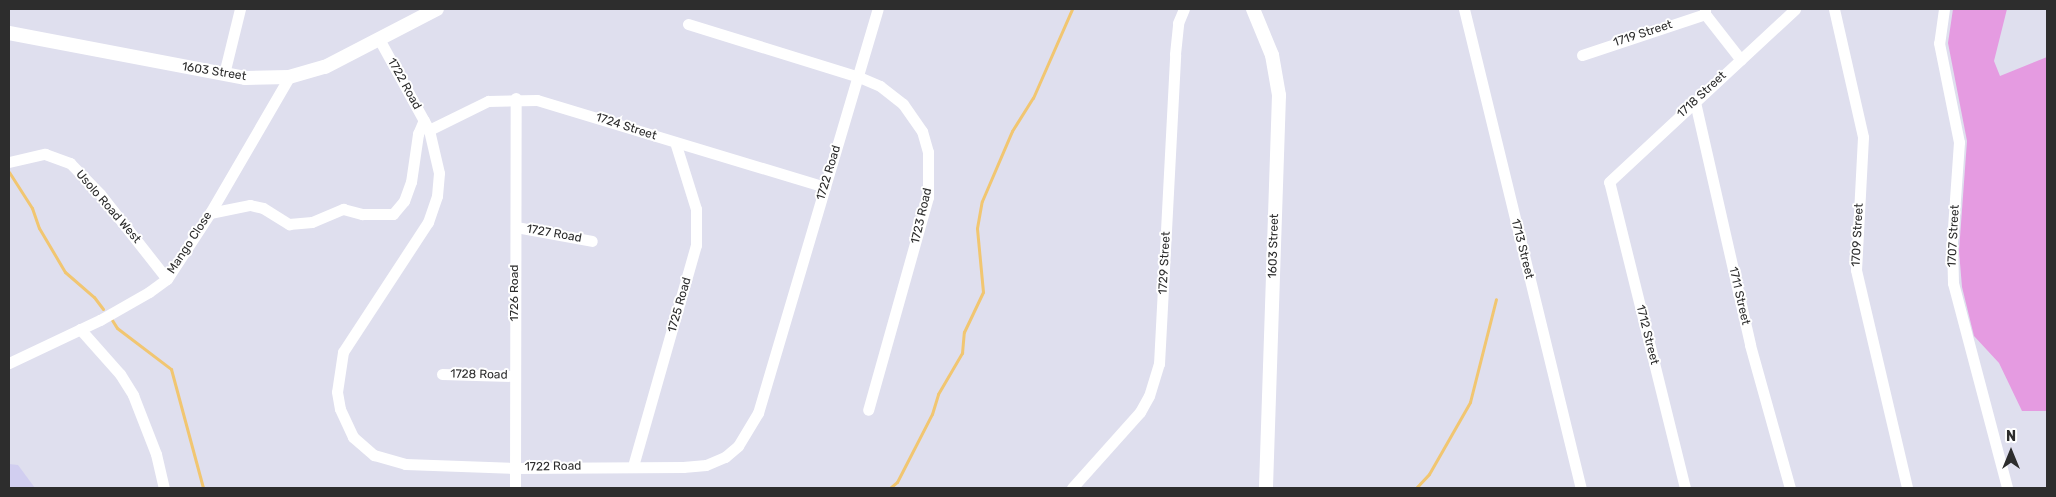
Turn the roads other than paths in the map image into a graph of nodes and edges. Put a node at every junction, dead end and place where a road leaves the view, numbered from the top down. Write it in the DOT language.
graph roads {
  1 [pos="240,9"];
  2 [pos="437,9"];
  3 [pos="878,9"];
  4 [pos="1184,9"];
  5 [pos="1253,9"];
  6 [pos="1464,9"];
  7 [pos="1795,9"];
  8 [pos="1834,9"];
  9 [pos="1944,9"];
  10 [pos="1705,11"];
  11 [pos="688,24"];
  12 [pos="9,33"];
  13 [pos="379,39"];
  14 [pos="1582,55"];
  15 [pos="1741,60"];
  16 [pos="224,74"];
  17 [pos="288,77"];
  18 [pos="858,77"];
  19 [pos="516,98"];
  20 [pos="1695,102"];
  21 [pos="427,125"];
  22 [pos="675,142"];
  23 [pos="9,162"];
  24 [pos="1609,182"];
  25 [pos="825,187"];
  26 [pos="210,213"];
  27 [pos="516,227"];
  28 [pos="592,241"];
  29 [pos="167,279"];
  30 [pos="80,329"];
  31 [pos="9,364"];
  32 [pos="442,374"];
  33 [pos="515,376"];
  34 [pos="868,410"];
  35 [pos="633,466"];
  36 [pos="515,468"];
  37 [pos="164,488"];
  38 [pos="515,488"];
  39 [pos="1072,488"];
  40 [pos="1266,488"];
  41 [pos="1581,488"];
  42 [pos="1685,488"];
  43 [pos="1790,488"];
  44 [pos="1907,488"];
  45 [pos="2007,488"];
  1 -- 16 [label="street"];
  2 -- 13 [label="street, 1603 Street"];
  3 -- 18 [label="street, 1722 Road"];
  4 -- 39 [label="street, 1729 Street"];
  5 -- 40 [label="street, 1603 Street"];
  6 -- 41 [label="street, 1713 Street"];
  7 -- 15 [label="street, 1718 Street"];
  8 -- 44 [label="street, 1709 Street"];
  9 -- 45 [label="street, 1707 Street"];
  10 -- 14 [label="street, 1719 Street"];
  10 -- 15 [label="street"];
  11 -- 18 [label="street, 1723 Road"];
  12 -- 16 [label="street, 1603 Street"];
  13 -- 17 [label="street, 1603 Street"];
  13 -- 21 [label="street, 1722 Road"];
  15 -- 20 [label="street, 1718 Street"];
  16 -- 17 [label="street, 1603 Street"];
  17 -- 26 [label="street, Mango Close"];
  18 -- 25 [label="street, 1722 Road"];
  18 -- 34 [label="street, 1723 Road"];
  19 -- 21 [label="street, 1724 Street"];
  19 -- 22 [label="street, 1724 Street"];
  19 -- 27 [label="street, 1726 Road"];
  20 -- 24 [label="street, 1718 Street"];
  20 -- 43 [label="street, 1711 Street"];
  21 -- 26 [label="street"];
  21 -- 36 [label="street, 1722 Road"];
  22 -- 25 [label="street, 1724 Street"];
  22 -- 35 [label="street, 1725 Road"];
  23 -- 29 [label="street, Usolo Road West"];
  24 -- 42 [label="street, 1712 Street"];
  25 -- 35 [label="street, 1722 Road"];
  26 -- 29 [label="street, Mango Close"];
  27 -- 28 [label="street, 1727 Road"];
  27 -- 33 [label="street, 1726 Road"];
  29 -- 30 [label="street, Mango Close"];
  30 -- 31 [label="street, Mango Close"];
  30 -- 37 [label="street"];
  32 -- 33 [label="street, 1728 Road"];
  33 -- 36 [label="street, 1726 Road"];
  35 -- 36 [label="street, 1722 Road"];
  36 -- 38 [label="street, 1726 Road"];
}
